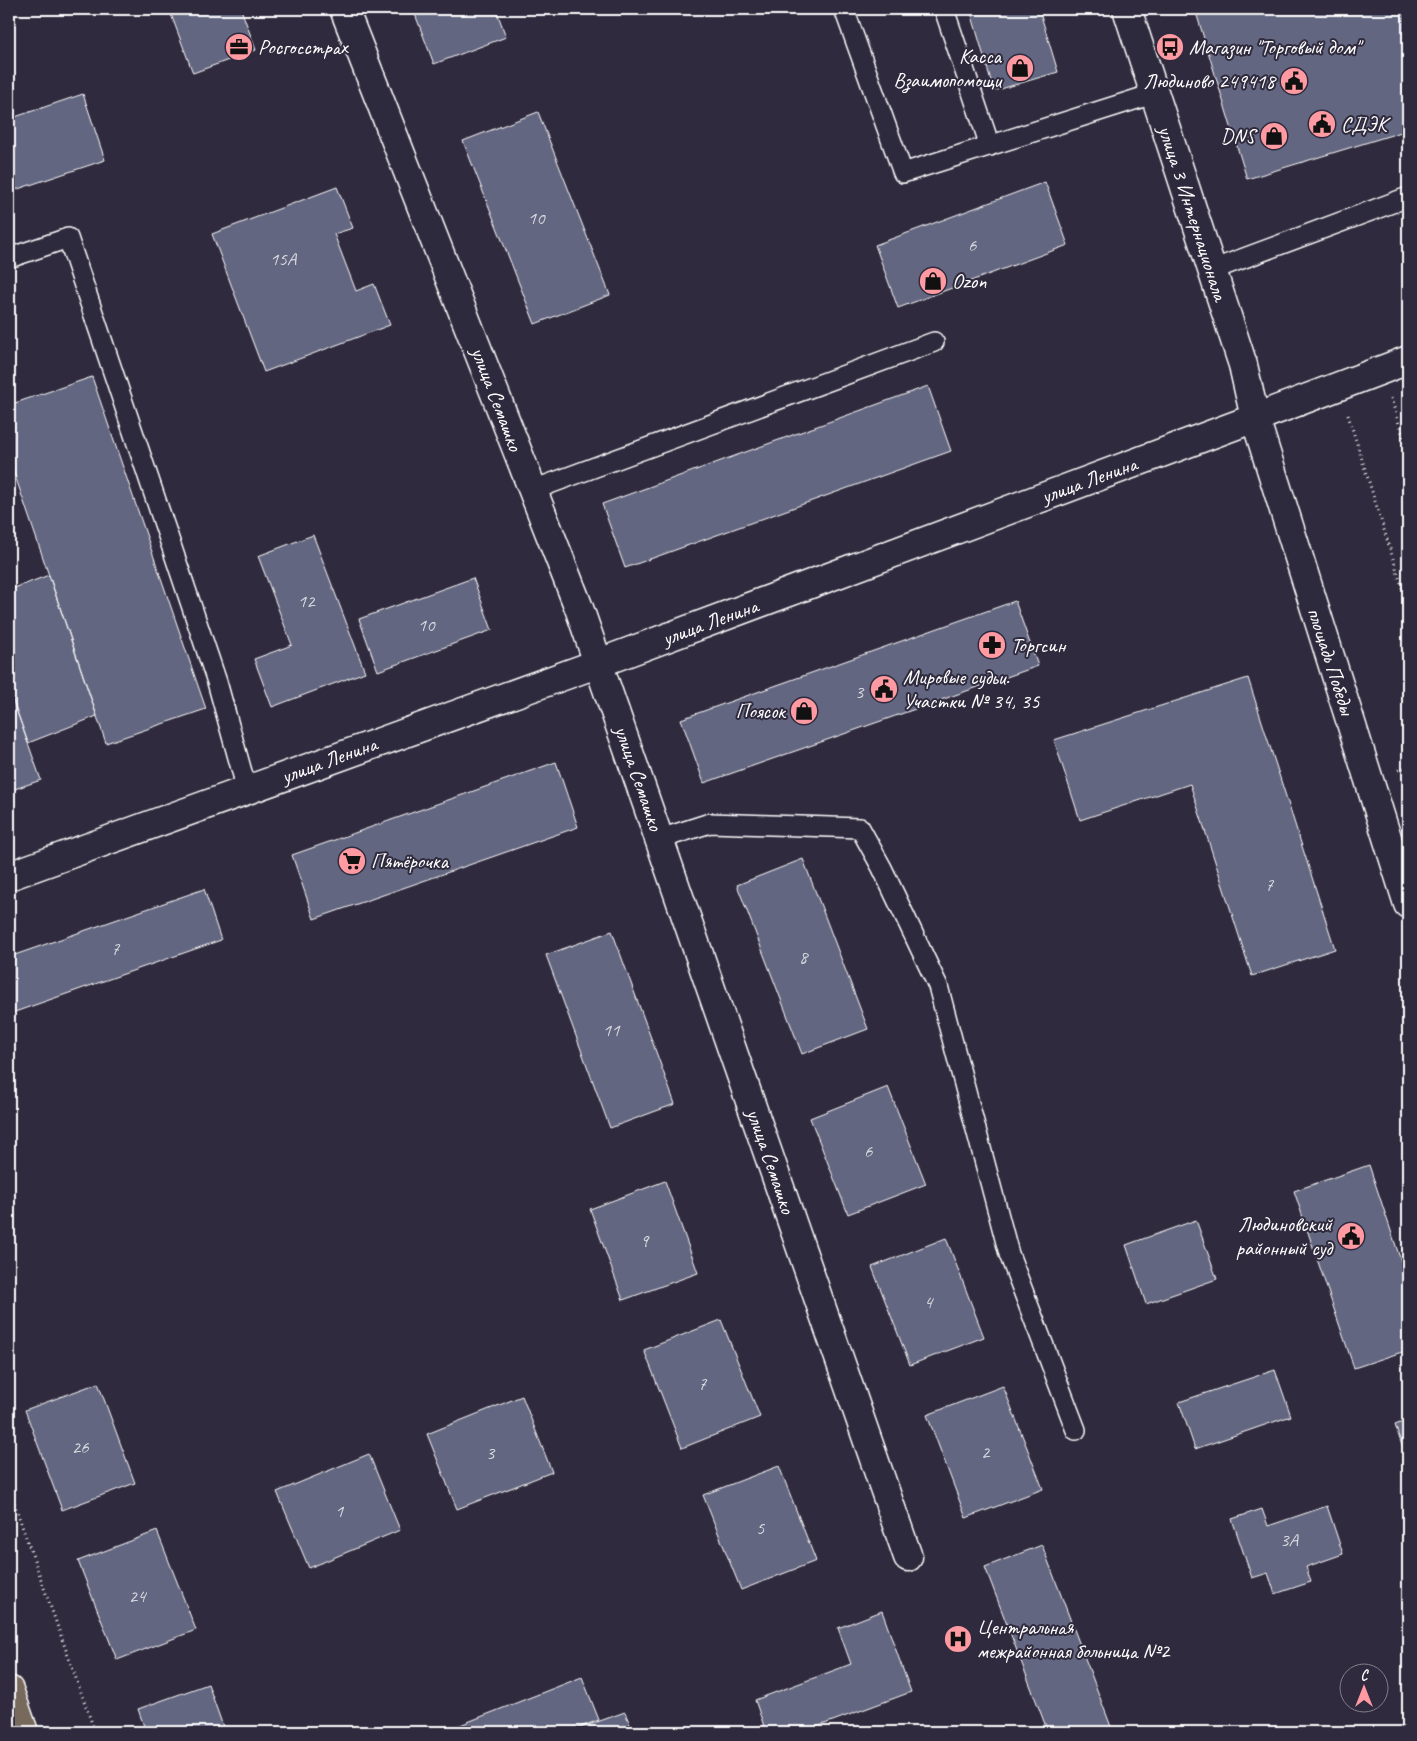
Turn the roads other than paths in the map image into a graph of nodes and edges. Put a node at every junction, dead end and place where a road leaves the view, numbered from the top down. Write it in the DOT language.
graph roads {
  1 [pos="344,9"];
  2 [pos="844,9"];
  3 [pos="944,9"];
  4 [pos="1126,9"];
  5 [pos="1153,94"];
  6 [pos="990,146"];
  7 [pos="1408,197"];
  8 [pos="9,258"];
  9 [pos="1212,270"];
  10 [pos="934,342"];
  11 [pos="1408,360"];
  12 [pos="1255,418"];
  13 [pos="533,490"];
  14 [pos="599,663"];
  15 [pos="247,790"];
  16 [pos="660,839"];
  17 [pos="9,876"];
  18 [pos="1408,904"];
  19 [pos="1076,1430"];
  20 [pos="908,1557"];
  21 [pos="9,1690"];
  22 [pos="24,1732"];
  1 -- 13 [label="street, улица Семашко"];
  2 -- 6 [label="lane"];
  3 -- 6 [label="lane"];
  4 -- 5 [label="street, улица 3 Интернационала"];
  5 -- 6 [label="lane"];
  5 -- 9 [label="street, улица 3 Интернационала"];
  7 -- 9 [label="lane"];
  8 -- 15 [label="lane"];
  9 -- 12 [label="street, улица 3 Интернационала"];
  10 -- 13 [label="lane"];
  11 -- 12 [label="street, улица Ленина"];
  12 -- 14 [label="street, улица Ленина"];
  12 -- 18 [label="street, площадь Победы"];
  13 -- 14 [label="street, улица Семашко"];
  14 -- 15 [label="street, улица Ленина"];
  14 -- 16 [label="street, улица Семашко"];
  15 -- 17 [label="street, улица Ленина"];
  16 -- 19 [label="lane"];
  16 -- 20 [label="street, улица Семашко"];
  21 -- 22 [label="main road"];
}
